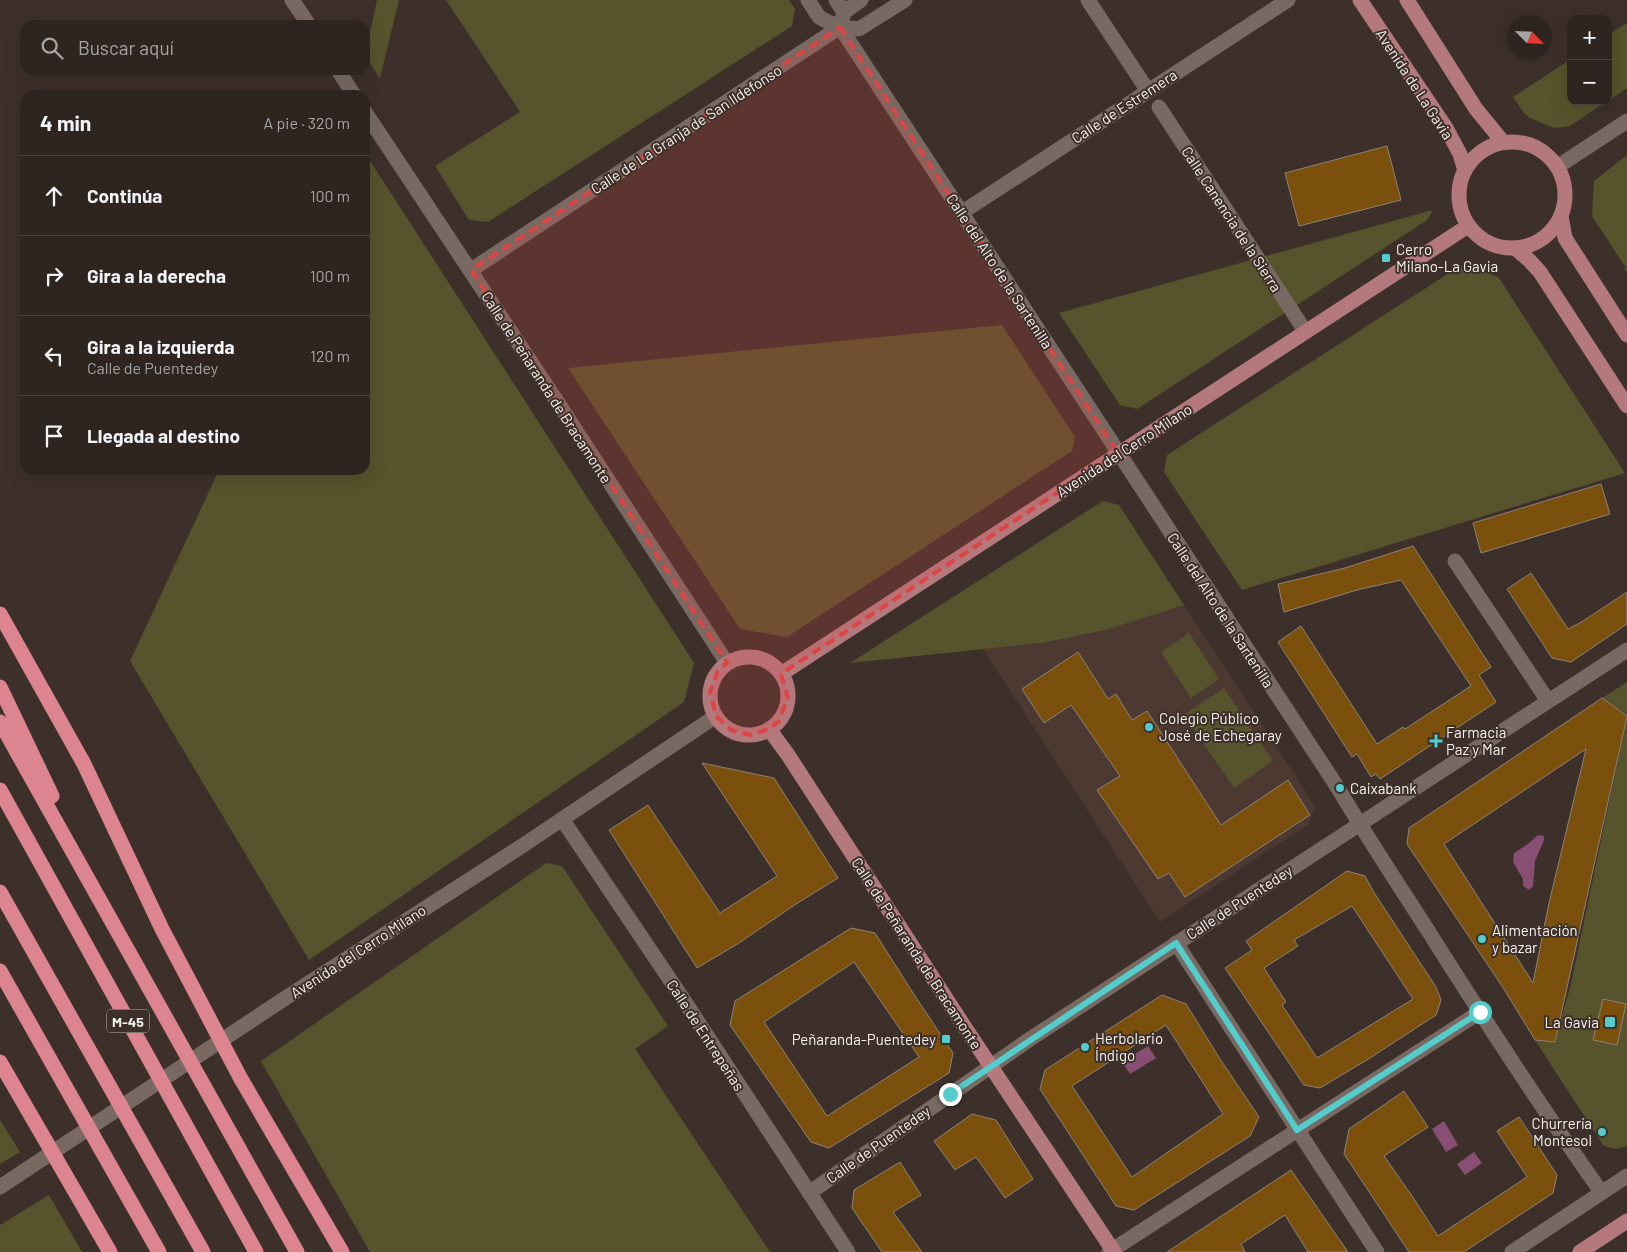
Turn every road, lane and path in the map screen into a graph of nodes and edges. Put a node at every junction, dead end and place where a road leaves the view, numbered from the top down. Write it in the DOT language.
graph roads {
  1 [pos="292,0"];
  2 [pos="808,0"];
  3 [pos="861,0"];
  4 [pos="905,0"];
  5 [pos="1088,0"];
  6 [pos="1288,0"];
  7 [pos="1360,0"];
  8 [pos="1407,0"];
  9 [pos="840,13"];
  10 [pos="306,20"];
  11 [pos="341,75"];
  12 [pos="351,90"];
  13 [pos="1148,91"];
  14 [pos="1159,107"];
  15 [pos="370,119"];
  16 [pos="1627,121"];
  17 [pos="1503,142"];
  18 [pos="1557,167"];
  19 [pos="1465,171"];
  20 [pos="961,213"];
  21 [pos="1561,216"];
  22 [pos="1468,226"];
  23 [pos="1514,248"];
  24 [pos="471,270"];
  25 [pos="1306,331"];
  26 [pos="1627,335"];
  27 [pos="1627,406"];
  28 [pos="1118,453"];
  29 [pos="1455,561"];
  30 [pos="0,614"];
  31 [pos="1627,650"];
  32 [pos="727,663"];
  33 [pos="781,674"];
  34 [pos="0,687"];
  35 [pos="1548,701"];
  36 [pos="716,716"];
  37 [pos="0,722"];
  38 [pos="769,729"];
  39 [pos="0,790"];
  40 [pos="562,819"];
  41 [pos="1359,825"];
  42 [pos="0,892"];
  43 [pos="1176,943"];
  44 [pos="124,944"];
  45 [pos="0,972"];
  46 [pos="1480,1012"];
  47 [pos="0,1062"];
  48 [pos="991,1066"];
  49 [pos="1297,1130"];
  50 [pos="1627,1176"];
  51 [pos="0,1187"];
  52 [pos="810,1192"];
  53 [pos="1602,1193"];
  54 [pos="1627,1221"];
  55 [pos="1112,1251"];
  56 [pos="110,1252"];
  57 [pos="159,1252"];
  58 [pos="203,1252"];
  59 [pos="256,1252"];
  60 [pos="297,1252"];
  61 [pos="342,1252"];
  62 [pos="848,1252"];
  63 [pos="1376,1252"];
  64 [pos="1512,1252"];
  65 [pos="1580,1252"];
  1 -- 10 [label="street"];
  2 -- 9 [label="street, Calle del Alto de la Sartenilla"];
  3 -- 9 [label="street, Calle de La Granja de San Ildefonso"];
  4 -- 9 [label="street"];
  5 -- 13 [label="street"];
  6 -- 13 [label="street, Calle de Estremera"];
  7 -- 19 [label="main road, Avenida de La Gavia"];
  8 -- 17 [label="main road"];
  9 -- 20 [label="street, Calle del Alto de la Sartenilla"];
  9 -- 24 [label="street, Calle de La Granja de San Ildefonso"];
  11 -- 12 [label="street"];
  13 -- 20 [label="street, Calle de Estremera"];
  14 -- 25 [label="street, Calle Canencia de la Sierra"];
  15 -- 24 [label="street, Calle de Peñaranda de Bracamonte"];
  16 -- 18 [label="street"];
  17 -- 18 [label="main road"];
  17 -- 19 [label="main road"];
  18 -- 21 [label="main road"];
  19 -- 22 [label="main road"];
  20 -- 28 [label="street, Calle del Alto de la Sartenilla"];
  21 -- 23 [label="main road"];
  21 -- 26 [label="main road"];
  22 -- 23 [label="main road"];
  22 -- 25 [label="main road, Avenida del Cerro Milano"];
  23 -- 27 [label="main road"];
  24 -- 32 [label="street, Calle de Peñaranda de Bracamonte"];
  25 -- 28 [label="main road, Avenida del Cerro Milano"];
  28 -- 33 [label="main road, Avenida del Cerro Milano"];
  28 -- 41 [label="street, Calle del Alto de la Sartenilla"];
  29 -- 35 [label="street"];
  30 -- 61 [label="highway"];
  31 -- 35 [label="street, Calle de Puentedey"];
  32 -- 33 [label="main road"];
  32 -- 36 [label="main road"];
  33 -- 38 [label="main road"];
  34 -- 44 [label="highway"];
  35 -- 41 [label="street, Calle de Puentedey"];
  36 -- 38 [label="main road"];
  36 -- 40 [label="street, Avenida del Cerro Milano"];
  37 -- 44 [label="highway"];
  38 -- 48 [label="main road, Calle de Peñaranda de Bracamonte"];
  39 -- 59 [label="highway, M-45"];
  40 -- 51 [label="street, Avenida del Cerro Milano"];
  40 -- 52 [label="street, Calle de Entrepeñas"];
  41 -- 43 [label="street, Calle de Puentedey"];
  41 -- 46 [label="street, Calle del Alto de la Sartenilla"];
  42 -- 58 [label="highway"];
  43 -- 48 [label="street, Calle de Puentedey"];
  43 -- 49 [label="street"];
  44 -- 60 [label="highway"];
  45 -- 57 [label="highway"];
  46 -- 49 [label="street"];
  46 -- 53 [label="street, Calle del Alto de la Sartenilla"];
  47 -- 56 [label="highway"];
  48 -- 52 [label="street, Calle de Puentedey"];
  48 -- 55 [label="main road, Calle de Peñaranda de Bracamonte"];
  49 -- 55 [label="street"];
  49 -- 63 [label="street"];
  50 -- 53 [label="street"];
  52 -- 62 [label="street, Calle de Entrepeñas"];
  53 -- 64 [label="street"];
  54 -- 65 [label="main road"];
}
